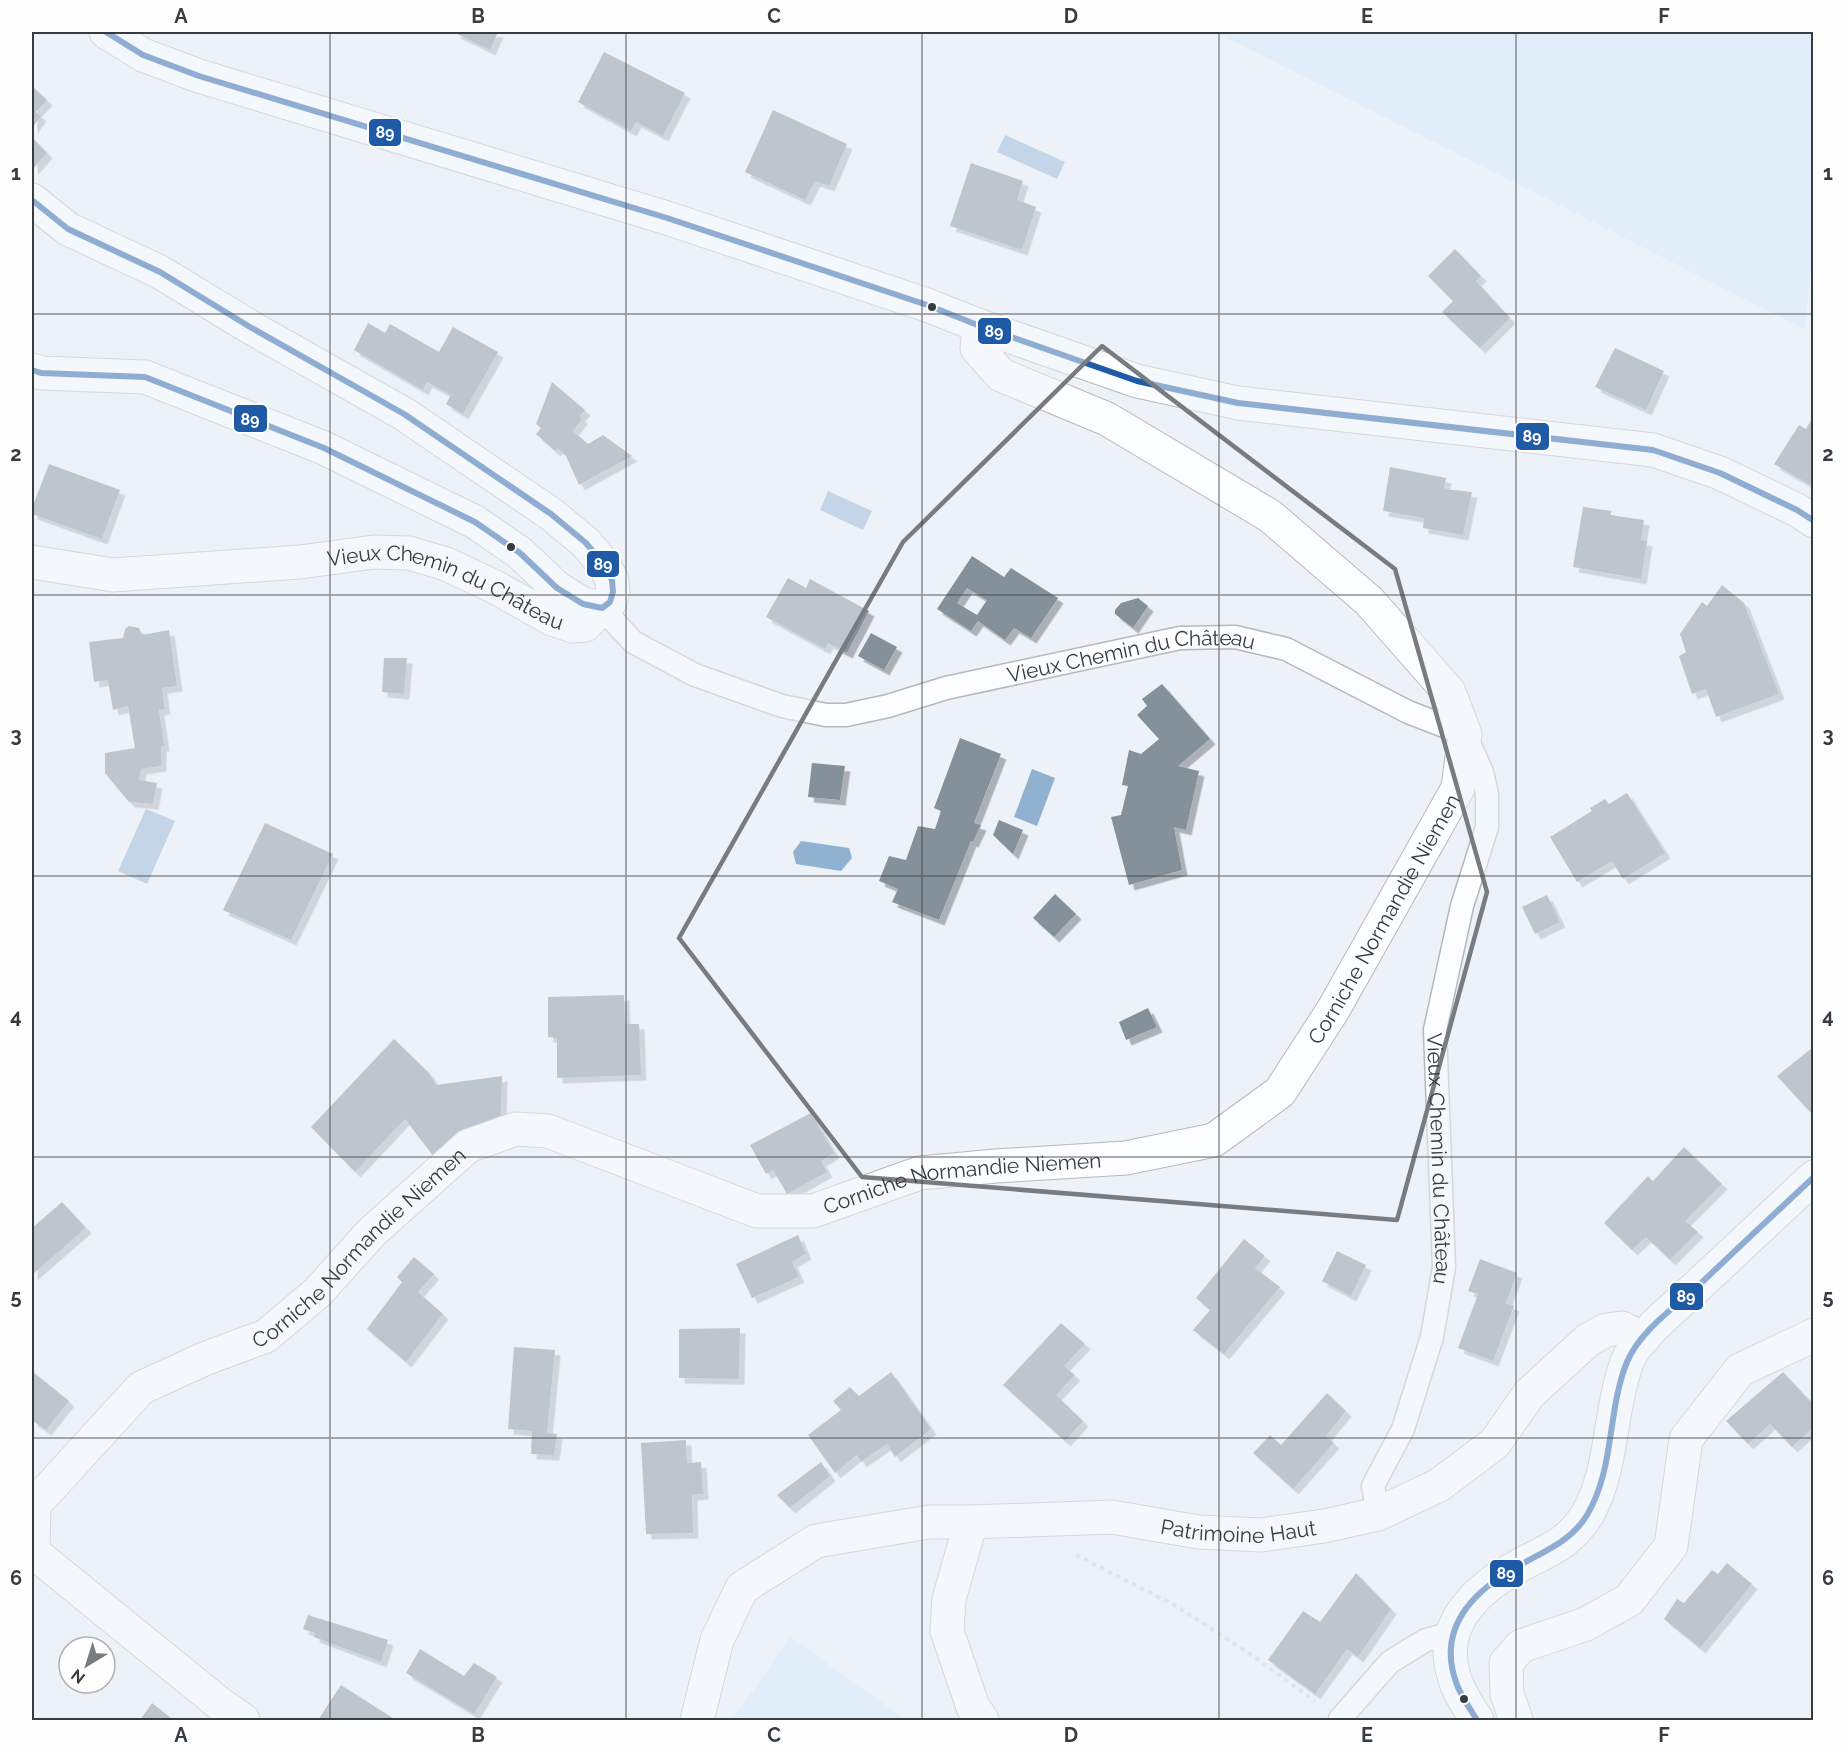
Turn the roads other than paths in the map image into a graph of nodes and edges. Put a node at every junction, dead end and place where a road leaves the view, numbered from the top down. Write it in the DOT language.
graph roads {
  1 [pos="106,32"];
  2 [pos="32,200"];
  3 [pos="980,326"];
  4 [pos="32,370"];
  5 [pos="1814,521"];
  6 [pos="32,562"];
  7 [pos="602,608"];
  8 [pos="1466,734"];
  9 [pos="1814,1177"];
  10 [pos="1814,1335"];
  11 [pos="1643,1339"];
  12 [pos="1378,1514"];
  13 [pos="971,1522"];
  14 [pos="1451,1633"];
  15 [pos="1341,1719"];
  16 [pos="243,1720"];
  17 [pos="697,1720"];
  18 [pos="982,1720"];
  19 [pos="1477,1720"];
  20 [pos="1516,1720"];
  1 -- 3 [label="street"];
  2 -- 7 [label="street"];
  3 -- 5 [label="street"];
  3 -- 8 [label="street"];
  4 -- 7 [label="street"];
  6 -- 7 [label="street, Vieux Chemin du Château"];
  7 -- 8 [label="lane, Vieux Chemin du Château"];
  8 -- 12 [label="lane, Vieux Chemin du Château"];
  8 -- 16 [label="street, Corniche Normandie Niemen"];
  9 -- 11 [label="street"];
  10 -- 20 [label="street"];
  11 -- 12 [label="street, Patrimoine Haut"];
  11 -- 14 [label="street"];
  12 -- 13 [label="street, Patrimoine Haut"];
  13 -- 17 [label="street, Patrimoine Haut"];
  13 -- 18 [label="street"];
  14 -- 15 [label="lane"];
  14 -- 19 [label="street"];
}
